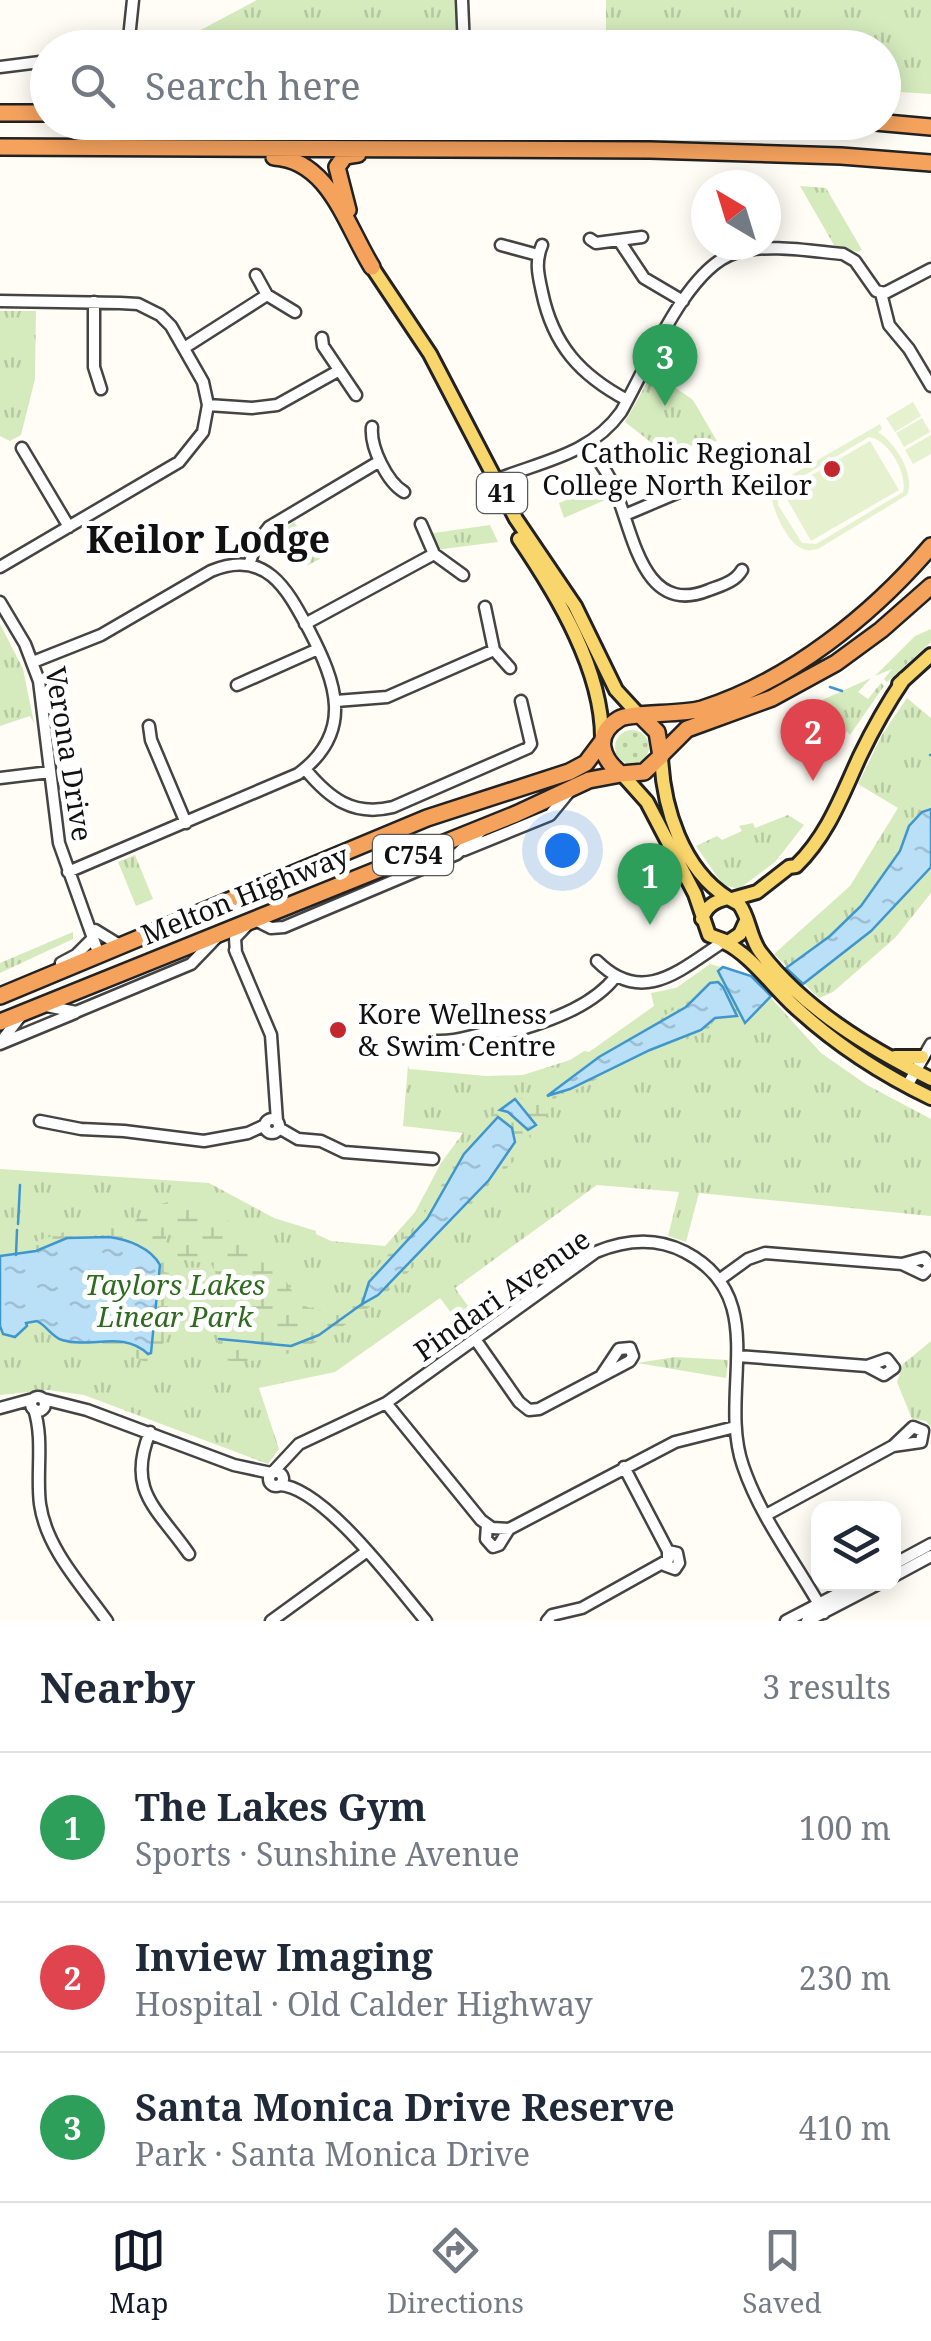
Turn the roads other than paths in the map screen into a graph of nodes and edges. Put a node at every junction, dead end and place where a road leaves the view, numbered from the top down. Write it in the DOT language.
graph roads {
  1 [pos="133,0"];
  2 [pos="462,0"];
  3 [pos="135,30"];
  4 [pos="462,30"];
  5 [pos="30,64"];
  6 [pos="0,68"];
  7 [pos="30,112"];
  8 [pos="0,113"];
  9 [pos="901,124"];
  10 [pos="931,127"];
  11 [pos="542,150"];
  12 [pos="0,151"];
  13 [pos="931,163"];
  14 [pos="642,237"];
  15 [pos="590,239"];
  16 [pos="620,242"];
  17 [pos="501,245"];
  18 [pos="372,267"];
  19 [pos="931,269"];
  20 [pos="256,276"];
  21 [pos="881,293"];
  22 [pos="267,295"];
  23 [pos="683,301"];
  24 [pos="0,302"];
  25 [pos="94,302"];
  26 [pos="296,312"];
  27 [pos="322,338"];
  28 [pos="184,348"];
  29 [pos="338,370"];
  30 [pos="931,386"];
  31 [pos="101,388"];
  32 [pos="356,395"];
  33 [pos="628,400"];
  34 [pos="208,405"];
  35 [pos="372,427"];
  36 [pos="587,445"];
  37 [pos="22,448"];
  38 [pos="380,461"];
  39 [pos="492,482"];
  40 [pos="404,492"];
  41 [pos="690,504"];
  42 [pos="624,515"];
  43 [pos="421,524"];
  44 [pos="69,526"];
  45 [pos="931,546"];
  46 [pos="434,554"];
  47 [pos="249,565"];
  48 [pos="0,567"];
  49 [pos="463,576"];
  50 [pos="741,578"];
  51 [pos="931,586"];
  52 [pos="0,602"];
  53 [pos="485,607"];
  54 [pos="305,624"];
  55 [pos="318,648"];
  56 [pos="494,650"];
  57 [pos="931,655"];
  58 [pos="33,662"];
  59 [pos="510,668"];
  60 [pos="234,687"];
  61 [pos="336,700"];
  62 [pos="521,701"];
  63 [pos="639,715"];
  64 [pos="149,722"];
  65 [pos="601,742"];
  66 [pos="661,755"];
  67 [pos="304,770"];
  68 [pos="50,772"];
  69 [pos="622,774"];
  70 [pos="0,778"];
  71 [pos="572,787"];
  72 [pos="186,823"];
  73 [pos="486,826"];
  74 [pos="464,850"];
  75 [pos="68,872"];
  76 [pos="757,892"];
  77 [pos="730,899"];
  78 [pos="253,919"];
  79 [pos="746,920"];
  80 [pos="704,925"];
  81 [pos="222,932"];
  82 [pos="94,934"];
  83 [pos="724,942"];
  84 [pos="108,951"];
  85 [pos="236,953"];
  86 [pos="597,961"];
  87 [pos="769,973"];
  88 [pos="614,974"];
  89 [pos="674,974"];
  90 [pos="110,976"];
  91 [pos="17,989"];
  92 [pos="789,993"];
  93 [pos="0,996"];
  94 [pos="42,1005"];
  95 [pos="23,1012"];
  96 [pos="76,1012"];
  97 [pos="0,1022"];
  98 [pos="437,1041"];
  99 [pos="0,1043"];
  100 [pos="931,1044"];
  101 [pos="926,1055"];
  102 [pos="887,1056"];
  103 [pos="922,1075"];
  104 [pos="910,1087"];
  105 [pos="931,1098"];
  106 [pos="40,1121"];
  107 [pos="272,1124"];
  108 [pos="433,1159"];
  109 [pos="902,1264"];
  110 [pos="719,1280"];
  111 [pos="475,1339"];
  112 [pos="738,1356"];
  113 [pos="867,1366"];
  114 [pos="600,1376"];
  115 [pos="389,1401"];
  116 [pos="38,1406"];
  117 [pos="0,1408"];
  118 [pos="736,1429"];
  119 [pos="150,1432"];
  120 [pos="894,1446"];
  121 [pos="624,1467"];
  122 [pos="276,1477"];
  123 [pos="766,1515"];
  124 [pos="487,1525"];
  125 [pos="509,1529"];
  126 [pos="931,1544"];
  127 [pos="366,1552"];
  128 [pos="190,1554"];
  129 [pos="931,1556"];
  130 [pos="901,1560"];
  131 [pos="901,1572"];
  132 [pos="847,1591"];
  133 [pos="862,1591"];
  134 [pos="582,1608"];
  135 [pos="816,1612"];
  136 [pos="420,1617"];
  137 [pos="106,1621"];
  138 [pos="271,1621"];
  139 [pos="547,1621"];
  140 [pos="569,1621"];
  141 [pos="786,1621"];
  1 -- 3 [label="street"];
  2 -- 4 [label="street"];
  5 -- 6 [label="street"];
  7 -- 8 [label="highway"];
  9 -- 10 [label="highway"];
  11 -- 12 [label="highway"];
  11 -- 13 [label="highway"];
  11 -- 18 [label="highway, 41"];
  12 -- 18 [label="highway, 41"];
  14 -- 16 [label="street"];
  15 -- 16 [label="street"];
  16 -- 23 [label="street"];
  17 -- 33 [label="street"];
  18 -- 39 [label="main road, 41"];
  19 -- 21 [label="street"];
  20 -- 22 [label="street"];
  21 -- 23 [label="street"];
  21 -- 30 [label="street"];
  22 -- 26 [label="street"];
  22 -- 28 [label="street"];
  23 -- 33 [label="street"];
  24 -- 25 [label="street"];
  25 -- 28 [label="street"];
  25 -- 31 [label="street"];
  27 -- 29 [label="street"];
  28 -- 34 [label="street"];
  29 -- 32 [label="street"];
  29 -- 34 [label="street"];
  33 -- 36 [label="street"];
  34 -- 44 [label="street"];
  35 -- 38 [label="street"];
  36 -- 39 [label="street"];
  36 -- 42 [label="street"];
  37 -- 44 [label="street"];
  38 -- 40 [label="street"];
  38 -- 47 [label="street"];
  39 -- 63 [label="main road, 41"];
  39 -- 65 [label="main road, 41"];
  41 -- 42 [label="street"];
  42 -- 50 [label="street"];
  43 -- 46 [label="street"];
  44 -- 48 [label="street"];
  45 -- 63 [label="highway"];
  46 -- 49 [label="street"];
  46 -- 54 [label="street"];
  47 -- 54 [label="street"];
  47 -- 58 [label="street"];
  51 -- 66 [label="highway"];
  52 -- 58 [label="street, Verona Drive"];
  53 -- 56 [label="street"];
  54 -- 55 [label="street"];
  55 -- 60 [label="street"];
  55 -- 61 [label="street"];
  56 -- 59 [label="street"];
  56 -- 61 [label="street"];
  57 -- 76 [label="main road"];
  58 -- 68 [label="street, Verona Drive"];
  61 -- 67 [label="street"];
  62 -- 67 [label="street"];
  63 -- 65 [label="highway"];
  63 -- 66 [label="highway, 41"];
  64 -- 72 [label="street"];
  65 -- 69 [label="highway, 41"];
  65 -- 84 [label="highway, Melton Highway / C754"];
  66 -- 69 [label="highway"];
  66 -- 77 [label="main road, 41"];
  67 -- 72 [label="street"];
  68 -- 70 [label="street"];
  68 -- 75 [label="street, Verona Drive"];
  69 -- 71 [label="highway, Melton Highway / C754"];
  69 -- 80 [label="main road, 41"];
  71 -- 73 [label="highway, Melton Highway / C754"];
  71 -- 74 [label="street"];
  72 -- 75 [label="street"];
  73 -- 74 [label="street"];
  73 -- 78 [label="highway, Melton Highway / C754"];
  74 -- 78 [label="street"];
  75 -- 82 [label="street, Verona Drive"];
  76 -- 77 [label="main road"];
  76 -- 79 [label="main road"];
  77 -- 79 [label="main road, 41"];
  77 -- 80 [label="main road"];
  78 -- 81 [label="highway, Melton Highway / C754"];
  78 -- 85 [label="street"];
  79 -- 83 [label="main road"];
  79 -- 87 [label="main road, 41"];
  80 -- 83 [label="main road, 41"];
  80 -- 89 [label="street"];
  81 -- 85 [label="street"];
  81 -- 90 [label="highway, Melton Highway / C754"];
  81 -- 96 [label="street"];
  82 -- 84 [label="street, Verona Drive"];
  82 -- 84 [label="street"];
  82 -- 91 [label="street"];
  83 -- 87 [label="main road, 41"];
  83 -- 89 [label="street"];
  84 -- 90 [label="highway"];
  84 -- 91 [label="highway, Melton Highway / C754"];
  85 -- 107 [label="street"];
  86 -- 88 [label="street"];
  87 -- 92 [label="main road, 41"];
  88 -- 89 [label="street"];
  88 -- 98 [label="street"];
  90 -- 94 [label="highway, Melton Highway / C754"];
  91 -- 93 [label="highway, Melton Highway / C754"];
  92 -- 102 [label="main road, 41"];
  92 -- 104 [label="main road, 41"];
  94 -- 95 [label="highway, Melton Highway / C754"];
  94 -- 96 [label="street"];
  95 -- 97 [label="highway, Melton Highway / C754"];
  95 -- 99 [label="street"];
  96 -- 99 [label="street"];
  100 -- 101 [label="street"];
  101 -- 102 [label="main road"];
  101 -- 103 [label="street"];
  102 -- 103 [label="main road, 41"];
  103 -- 104 [label="street"];
  104 -- 105 [label="main road, 41"];
  106 -- 107 [label="street"];
  107 -- 108 [label="street"];
  109 -- 110 [label="street"];
  110 -- 111 [label="street, Pindari Avenue"];
  110 -- 112 [label="street"];
  111 -- 114 [label="street"];
  111 -- 115 [label="street, Pindari Avenue"];
  112 -- 113 [label="street"];
  112 -- 118 [label="street"];
  115 -- 122 [label="street, Pindari Avenue"];
  115 -- 124 [label="street"];
  116 -- 117 [label="street"];
  116 -- 119 [label="street"];
  116 -- 137 [label="street"];
  118 -- 121 [label="street"];
  118 -- 123 [label="street"];
  119 -- 122 [label="street"];
  119 -- 128 [label="street"];
  120 -- 123 [label="street"];
  121 -- 125 [label="street"];
  121 -- 134 [label="street"];
  122 -- 127 [label="street"];
  123 -- 135 [label="street"];
  124 -- 125 [label="street"];
  124 -- 125 [label="street"];
  126 -- 130 [label="street"];
  127 -- 136 [label="street"];
  127 -- 138 [label="street"];
  129 -- 131 [label="street"];
  132 -- 135 [label="street"];
  133 -- 135 [label="street"];
  134 -- 139 [label="street"];
  134 -- 140 [label="street"];
  135 -- 141 [label="street"];
}
